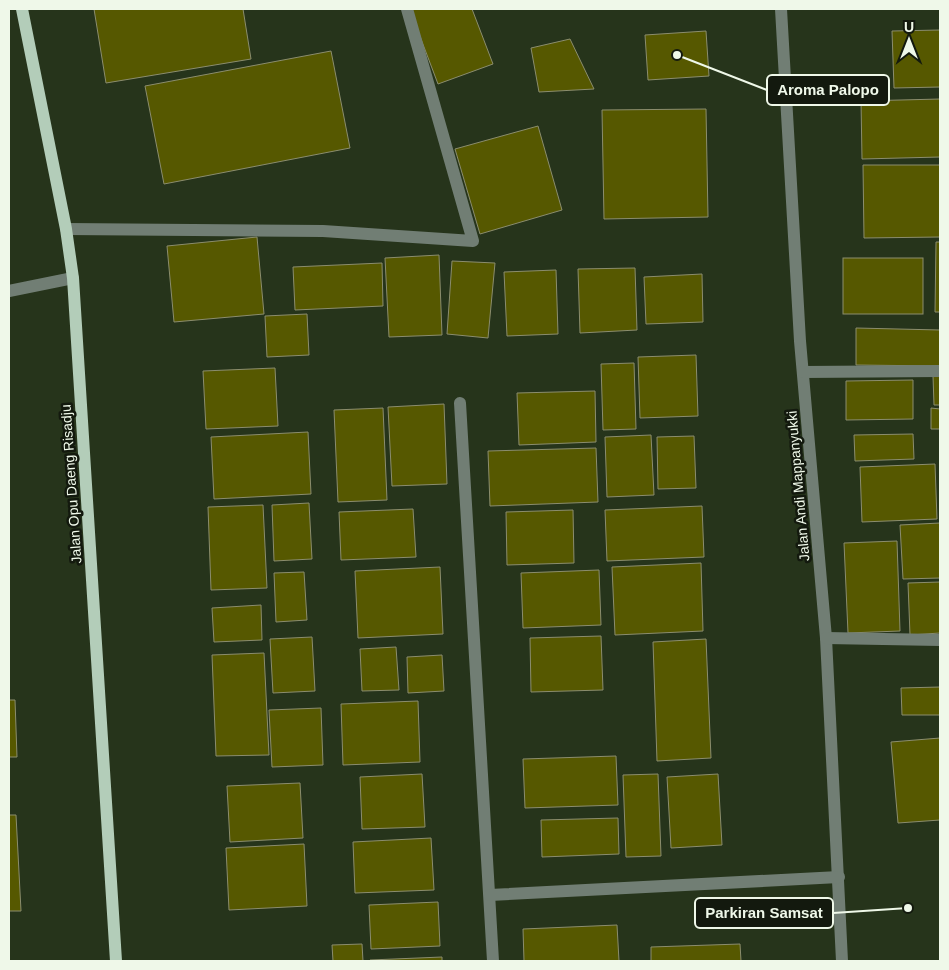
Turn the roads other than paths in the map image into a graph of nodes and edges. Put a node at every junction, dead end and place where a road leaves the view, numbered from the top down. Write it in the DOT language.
graph roads {
  1 [pos="22,9"];
  2 [pos="407,9"];
  3 [pos="781,9"];
  4 [pos="66,229"];
  5 [pos="73,278"];
  6 [pos="9,291"];
  7 [pos="940,371"];
  8 [pos="803,372"];
  9 [pos="460,403"];
  10 [pos="826,638"];
  11 [pos="940,640"];
  12 [pos="839,877"];
  13 [pos="490,895"];
  14 [pos="116,961"];
  15 [pos="492,961"];
  16 [pos="842,961"];
  1 -- 4 [label="main road, Jalan Opu Daeng Risadju"];
  2 -- 4 [label="street"];
  3 -- 8 [label="street, Jalan Andi Mappanyukki"];
  4 -- 5 [label="main road, Jalan Opu Daeng Risadju"];
  5 -- 6 [label="street"];
  5 -- 14 [label="main road, Jalan Opu Daeng Risadju"];
  7 -- 8 [label="street"];
  8 -- 10 [label="street, Jalan Andi Mappanyukki"];
  9 -- 13 [label="street"];
  10 -- 11 [label="street"];
  10 -- 12 [label="street, Jalan Andi Mappanyukki"];
  12 -- 13 [label="street"];
  12 -- 16 [label="street, Jalan Andi Mappanyukki"];
  13 -- 15 [label="street"];
}
